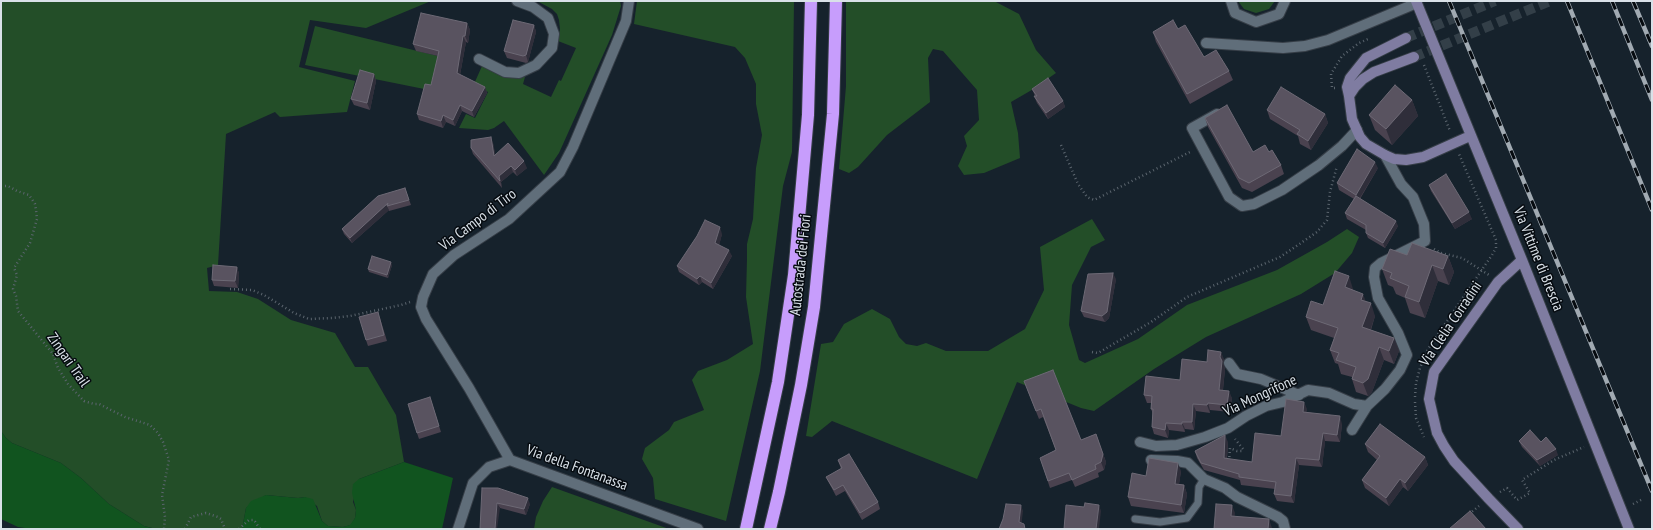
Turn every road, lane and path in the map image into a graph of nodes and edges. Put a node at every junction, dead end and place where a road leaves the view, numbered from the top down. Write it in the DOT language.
graph roads {
  1 [pos="517,1"];
  2 [pos="629,1"];
  3 [pos="811,1"];
  4 [pos="836,1"];
  5 [pos="1231,1"];
  6 [pos="1285,1"];
  7 [pos="1417,2"];
  8 [pos="1406,38"];
  9 [pos="1206,43"];
  10 [pos="1414,57"];
  11 [pos="479,59"];
  12 [pos="1349,96"];
  13 [pos="1441,109"];
  14 [pos="1220,112"];
  15 [pos="1357,130"];
  16 [pos="1470,136"];
  17 [pos="1454,142"];
  18 [pos="1061,145"];
  19 [pos="1202,146"];
  20 [pos="1342,146"];
  21 [pos="1385,155"];
  22 [pos="1,186"];
  23 [pos="1426,240"];
  24 [pos="1522,260"];
  25 [pos="1481,270"];
  26 [pos="1498,282"];
  27 [pos="230,289"];
  28 [pos="423,297"];
  29 [pos="1092,352"];
  30 [pos="1229,363"];
  31 [pos="1299,395"];
  32 [pos="1367,406"];
  33 [pos="1352,430"];
  34 [pos="1425,440"];
  35 [pos="1140,442"];
  36 [pos="1594,442"];
  37 [pos="1240,444"];
  38 [pos="510,460"];
  39 [pos="1150,460"];
  40 [pos="1204,479"];
  41 [pos="1225,488"];
  42 [pos="1497,494"];
  43 [pos="1475,500"];
  44 [pos="1469,515"];
  45 [pos="1135,519"];
  46 [pos="164,529"];
  47 [pos="185,529"];
  48 [pos="224,529"];
  49 [pos="239,529"];
  50 [pos="260,529"];
  51 [pos="458,529"];
  52 [pos="698,529"];
  53 [pos="746,529"];
  54 [pos="770,529"];
  55 [pos="1285,529"];
  56 [pos="1518,529"];
  57 [pos="1629,529"];
  1 -- 11 [label="street"];
  2 -- 28 [label="street, Via Campo di Tiro"];
  3 -- 53 [label="highway, Autostrada dei Fiori"];
  4 -- 54 [label="highway, Autostrada dei Fiori"];
  5 -- 6 [label="street"];
  7 -- 9 [label="street"];
  7 -- 16 [label="street, Via Vittime di Brescia"];
  8 -- 12 [label="street"];
  10 -- 12 [label="street"];
  12 -- 15 [label="street"];
  13 -- 17 [label="path"];
  14 -- 19 [label="street"];
  15 -- 20 [label="street"];
  15 -- 21 [label="street"];
  16 -- 17 [label="street"];
  16 -- 24 [label="street, Via Vittime di Brescia"];
  17 -- 21 [label="street"];
  17 -- 25 [label="path"];
  18 -- 19 [label="path"];
  19 -- 20 [label="street"];
  20 -- 29 [label="path"];
  21 -- 23 [label="street"];
  22 -- 46 [label="path, Zingari Trail"];
  23 -- 25 [label="path"];
  23 -- 32 [label="street"];
  24 -- 26 [label="street, Via Clelia Corradini"];
  24 -- 36 [label="street, Via Vittime di Brescia"];
  25 -- 26 [label="path"];
  25 -- 34 [label="path"];
  26 -- 56 [label="street, Via Clelia Corradini"];
  27 -- 28 [label="path"];
  28 -- 38 [label="street, Via Campo di Tiro"];
  30 -- 31 [label="street"];
  31 -- 32 [label="street, Via Mongrifone"];
  31 -- 35 [label="street, Via Mongrifone"];
  32 -- 33 [label="street"];
  36 -- 42 [label="path"];
  36 -- 57 [label="street, Via Vittime di Brescia"];
  37 -- 41 [label="path"];
  38 -- 51 [label="street, Via della Fontanassa"];
  38 -- 52 [label="street, Via della Fontanassa"];
  39 -- 40 [label="street"];
  40 -- 41 [label="street"];
  40 -- 45 [label="lane"];
  41 -- 55 [label="street"];
  43 -- 44 [label="path"];
  47 -- 48 [label="path"];
  49 -- 50 [label="path"];
}
